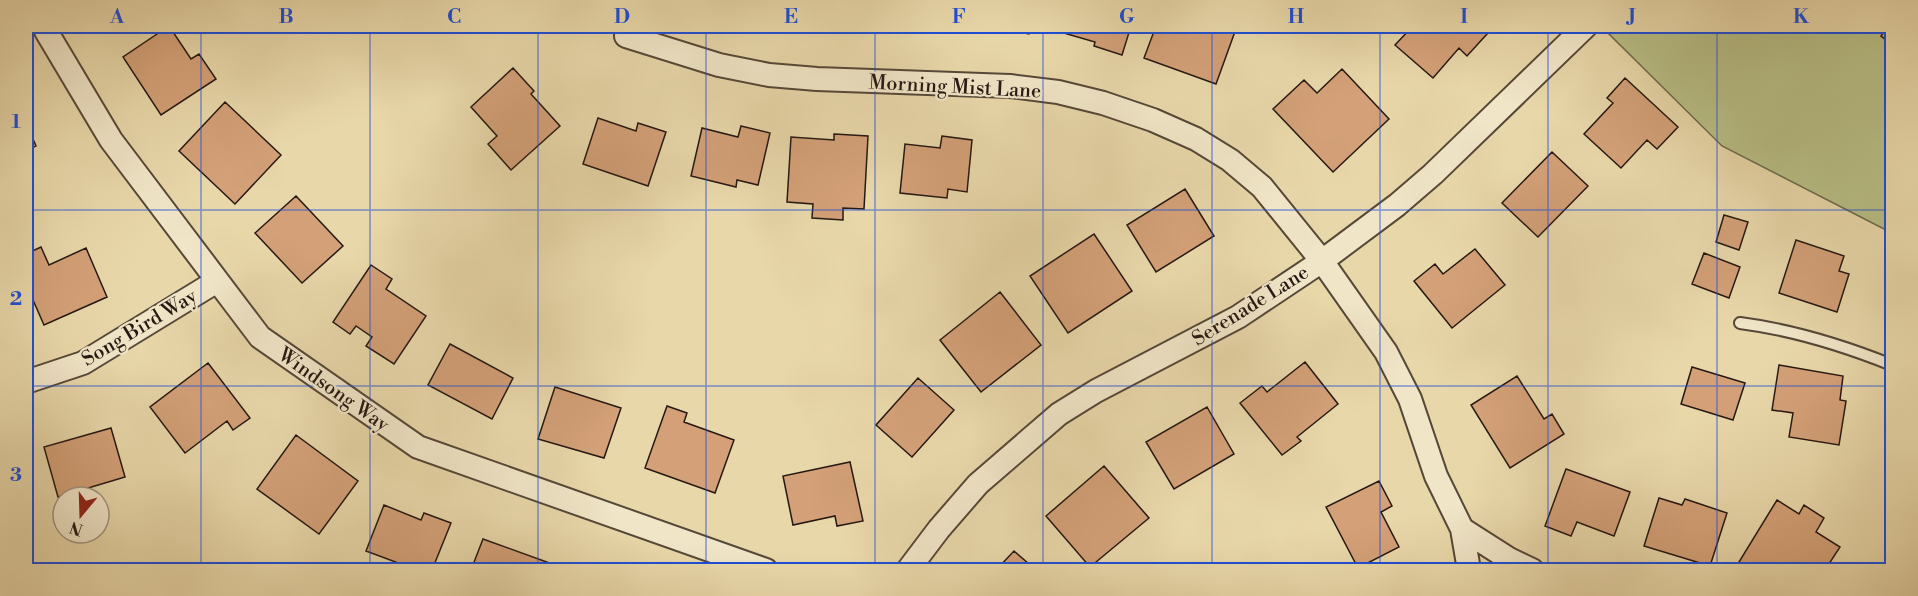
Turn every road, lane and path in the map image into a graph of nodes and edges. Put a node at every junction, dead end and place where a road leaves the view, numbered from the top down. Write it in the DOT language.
graph roads {
  1 [pos="45,26"];
  2 [pos="1586,26"];
  3 [pos="626,36"];
  4 [pos="1322,261"];
  5 [pos="217,281"];
  6 [pos="1740,323"];
  7 [pos="1893,365"];
  8 [pos="26,382"];
  9 [pos="1462,529"];
  10 [pos="766,570"];
  11 [pos="908,570"];
  12 [pos="1469,570"];
  13 [pos="1532,570"];
  1 -- 5 [label="street, Windsong Way"];
  2 -- 4 [label="street, Serenade Lane"];
  3 -- 4 [label="street, Morning Mist Lane"];
  4 -- 9 [label="street, Morning Mist Lane"];
  4 -- 11 [label="street, Serenade Lane"];
  5 -- 8 [label="street, Song Bird Way"];
  5 -- 10 [label="street, Windsong Way"];
  6 -- 7 [label="lane"];
  9 -- 12 [label="street, Morning Mist Lane"];
  9 -- 13 [label="street"];
}
